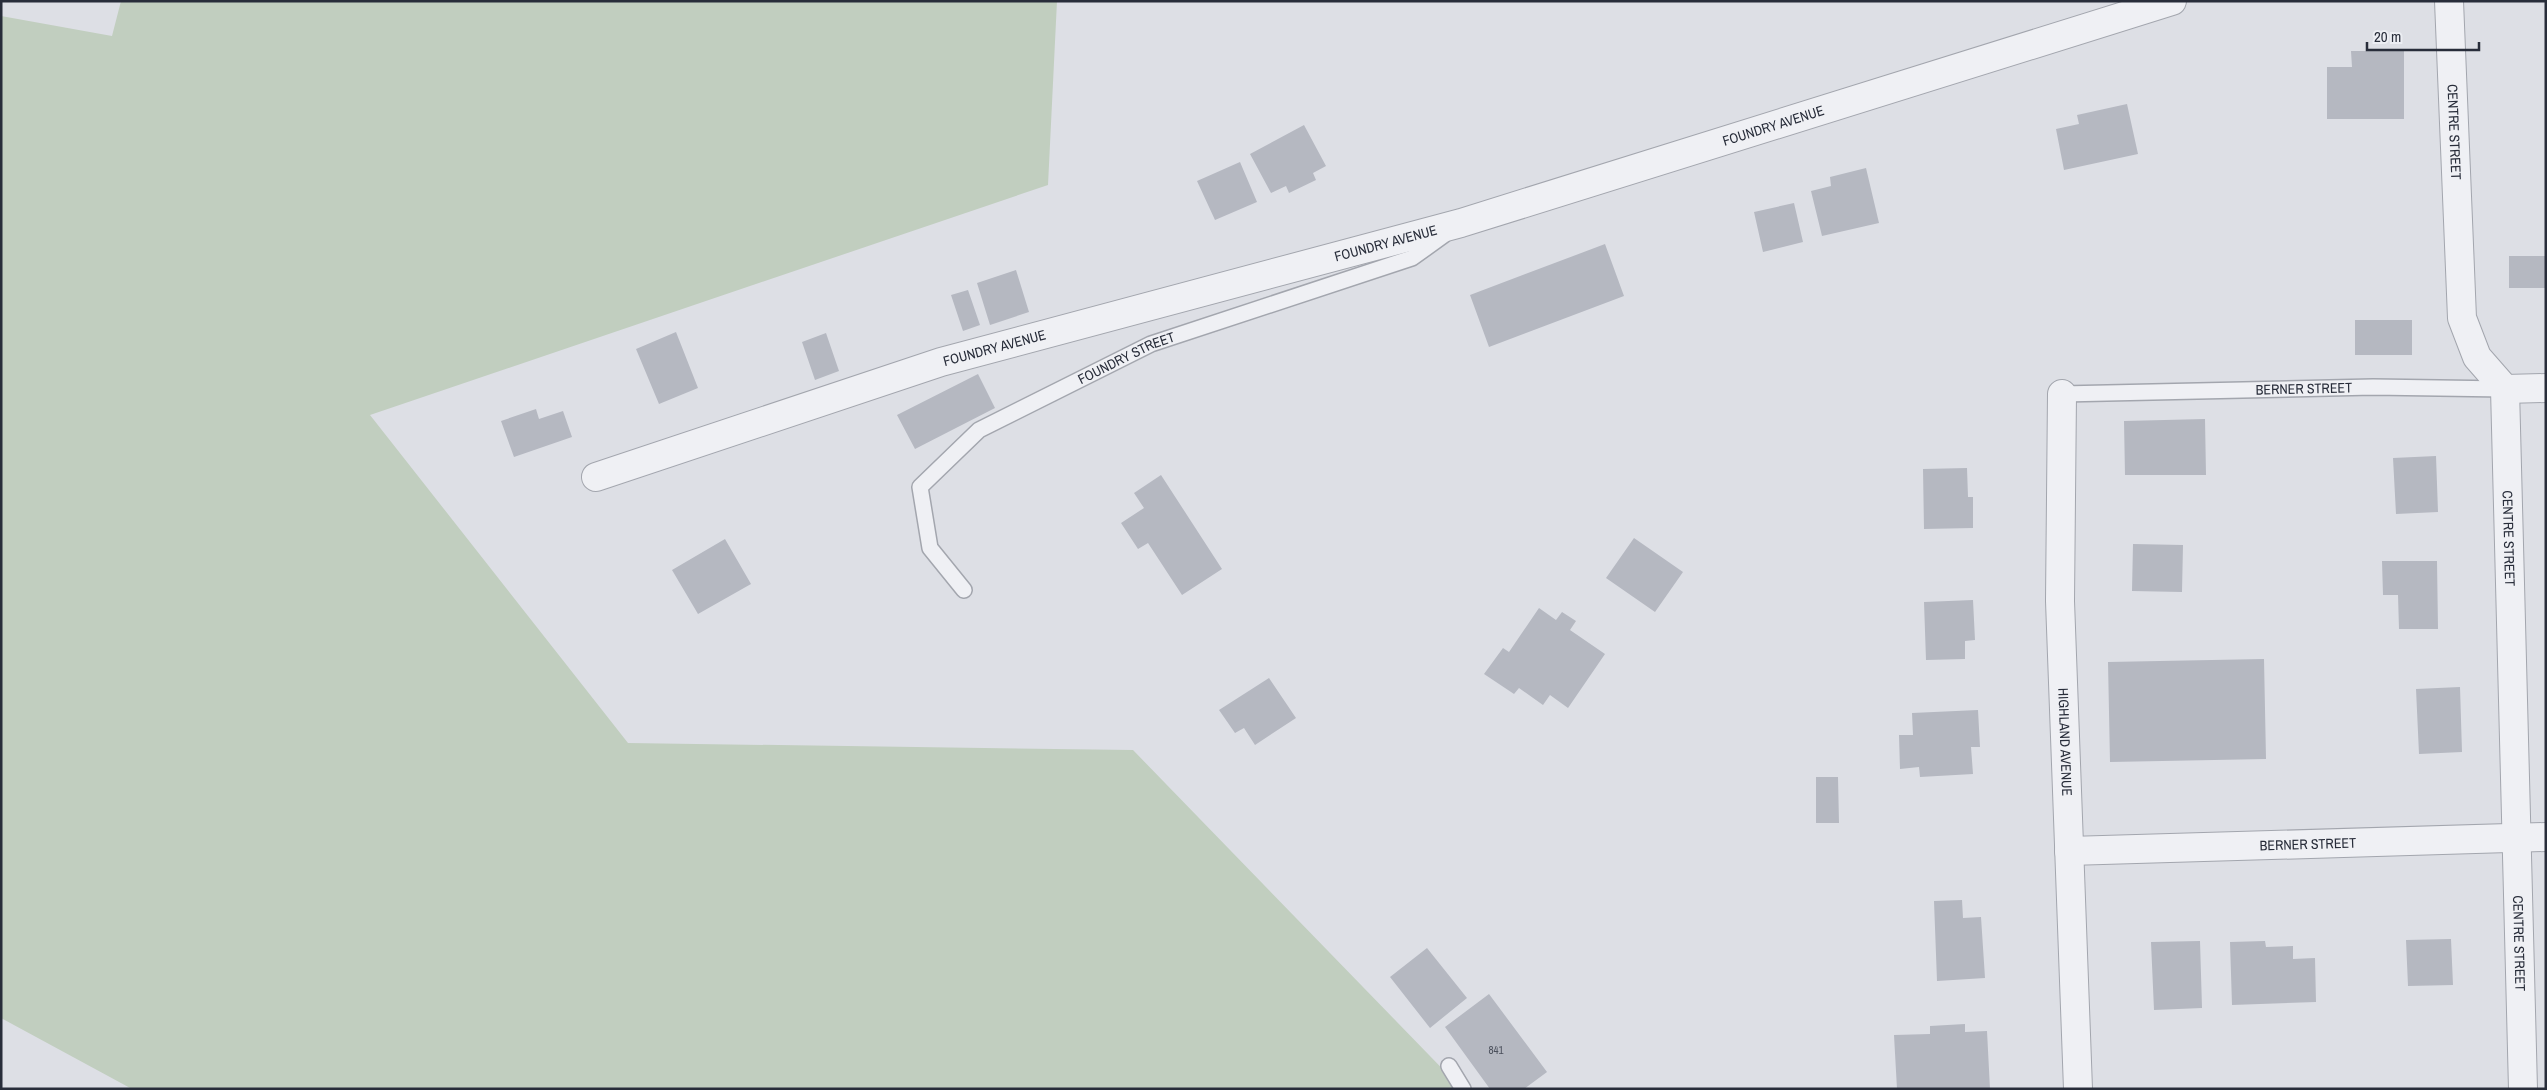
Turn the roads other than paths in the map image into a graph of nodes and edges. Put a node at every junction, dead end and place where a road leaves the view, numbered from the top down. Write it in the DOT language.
graph roads {
  1 [pos="2172,1"];
  2 [pos="2449,1"];
  3 [pos="1462,223"];
  4 [pos="2546,388"];
  5 [pos="2505,389"];
  6 [pos="2062,394"];
  7 [pos="596,477"];
  8 [pos="964,590"];
  9 [pos="2516,838"];
  10 [pos="2546,838"];
  11 [pos="2069,851"];
  12 [pos="1449,1066"];
  13 [pos="1463,1089"];
  14 [pos="2078,1089"];
  15 [pos="2524,1089"];
  1 -- 3 [label="street, FOUNDRY AVENUE"];
  2 -- 5 [label="street, CENTRE STREET"];
  3 -- 7 [label="street, FOUNDRY AVENUE"];
  3 -- 8 [label="lane, FOUNDRY STREET"];
  4 -- 5 [label="street, BERNER STREET"];
  5 -- 6 [label="lane, BERNER STREET"];
  5 -- 9 [label="street, CENTRE STREET"];
  6 -- 11 [label="street, HIGHLAND AVENUE"];
  9 -- 10 [label="street, BERNER STREET"];
  9 -- 11 [label="street, BERNER STREET"];
  9 -- 15 [label="street, CENTRE STREET"];
  11 -- 14 [label="street, HIGHLAND AVENUE"];
  12 -- 13 [label="lane"];
}
